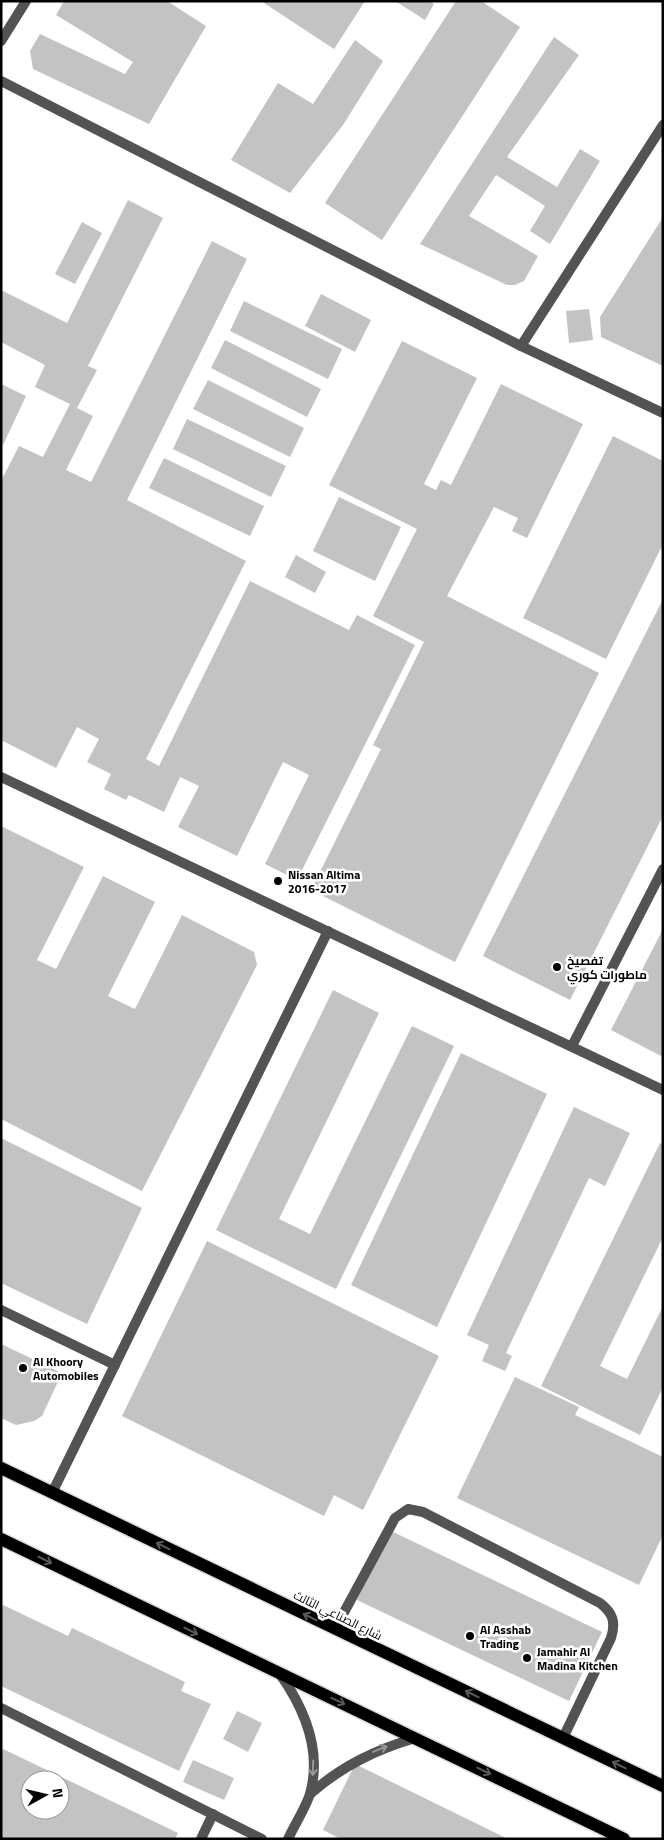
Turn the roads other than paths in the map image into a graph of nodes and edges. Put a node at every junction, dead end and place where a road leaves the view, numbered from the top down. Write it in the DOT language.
graph roads {
  1 [pos="26,1"];
  2 [pos="1,41"];
  3 [pos="1,81"];
  4 [pos="663,125"];
  5 [pos="521,346"];
  6 [pos="663,413"];
  7 [pos="1,777"];
  8 [pos="663,869"];
  9 [pos="328,931"];
  10 [pos="572,1046"];
  11 [pos="663,1090"];
  12 [pos="1,1310"];
  13 [pos="115,1365"];
  14 [pos="1,1468"];
  15 [pos="52,1492"];
  16 [pos="1,1539"];
  17 [pos="335,1629"];
  18 [pos="280,1674"];
  19 [pos="1,1708"];
  20 [pos="415,1738"];
  21 [pos="563,1738"];
  22 [pos="663,1786"];
  23 [pos="310,1794"];
  24 [pos="213,1814"];
  25 [pos="201,1839"];
  26 [pos="262,1839"];
  27 [pos="288,1839"];
  28 [pos="624,1839"];
  1 -- 2 [label="street"];
  3 -- 5 [label="street"];
  4 -- 5 [label="street"];
  5 -- 6 [label="street"];
  7 -- 9 [label="street"];
  8 -- 10 [label="street"];
  9 -- 10 [label="street"];
  9 -- 13 [label="street"];
  10 -- 11 [label="street"];
  12 -- 13 [label="street"];
  13 -- 15 [label="street"];
  14 -- 15 [label="main road, شارع الصناعي الثالث"];
  17 -- 15 [label="main road, شارع الصناعي الثالث, one-way"];
  16 -- 18 [label="main road, one-way"];
  21 -- 17 [label="main road, شارع الصناعي الثالث, one-way"];
  17 -- 21 [label="street"];
  18 -- 20 [label="main road, one-way"];
  18 -- 23 [label="street, one-way"];
  19 -- 24 [label="street"];
  23 -- 20 [label="street, one-way"];
  20 -- 28 [label="main road, one-way"];
  22 -- 21 [label="main road, شارع الصناعي الثالث, one-way"];
  23 -- 27 [label="street"];
  24 -- 25 [label="street"];
  24 -- 26 [label="street"];
}
